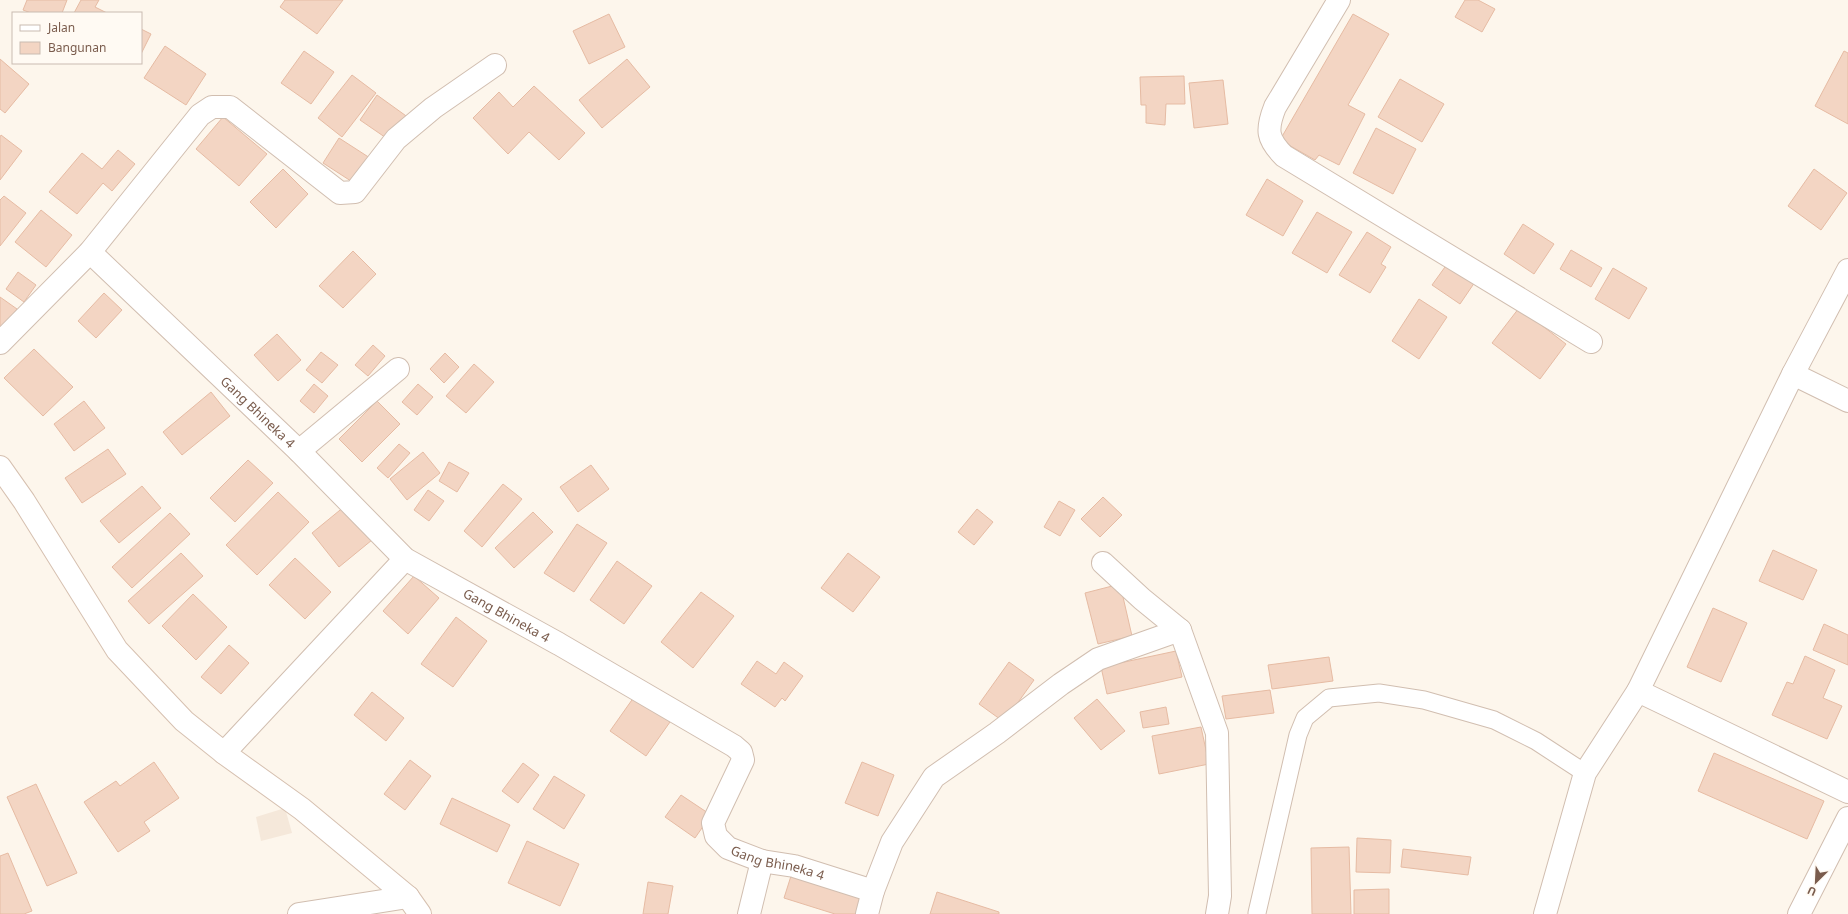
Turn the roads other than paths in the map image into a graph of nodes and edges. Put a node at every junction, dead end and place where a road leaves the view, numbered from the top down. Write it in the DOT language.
graph roads {
  1 [pos="1339,0"];
  2 [pos="495,65"];
  3 [pos="90,252"];
  4 [pos="1848,270"];
  5 [pos="1591,342"];
  6 [pos="0,343"];
  7 [pos="398,369"];
  8 [pos="1793,374"];
  9 [pos="1848,401"];
  10 [pos="299,451"];
  11 [pos="0,467"];
  12 [pos="405,558"];
  13 [pos="1103,563"];
  14 [pos="1180,630"];
  15 [pos="1638,690"];
  16 [pos="224,753"];
  17 [pos="1585,773"];
  18 [pos="1848,792"];
  19 [pos="1848,818"];
  20 [pos="762,861"];
  21 [pos="873,891"];
  22 [pos="414,906"];
  23 [pos="1257,913"];
  24 [pos="299,914"];
  25 [pos="749,914"];
  26 [pos="867,914"];
  27 [pos="1218,914"];
  28 [pos="1545,914"];
  29 [pos="1799,914"];
  1 -- 5 [label="street"];
  2 -- 3 [label="street"];
  3 -- 6 [label="street"];
  3 -- 10 [label="street, Gang Bhineka 4"];
  4 -- 8 [label="street"];
  7 -- 10 [label="street"];
  8 -- 9 [label="street"];
  8 -- 15 [label="street"];
  10 -- 12 [label="street, Gang Bhineka 4"];
  11 -- 16 [label="street"];
  12 -- 16 [label="street"];
  12 -- 20 [label="street, Gang Bhineka 4"];
  13 -- 14 [label="street"];
  14 -- 21 [label="street"];
  14 -- 27 [label="street"];
  15 -- 17 [label="street"];
  15 -- 18 [label="street"];
  16 -- 22 [label="street"];
  17 -- 23 [label="lane"];
  17 -- 28 [label="street"];
  19 -- 29 [label="street"];
  20 -- 21 [label="street, Gang Bhineka 4"];
  20 -- 25 [label="street"];
  21 -- 26 [label="street"];
  22 -- 24 [label="street"];
}
